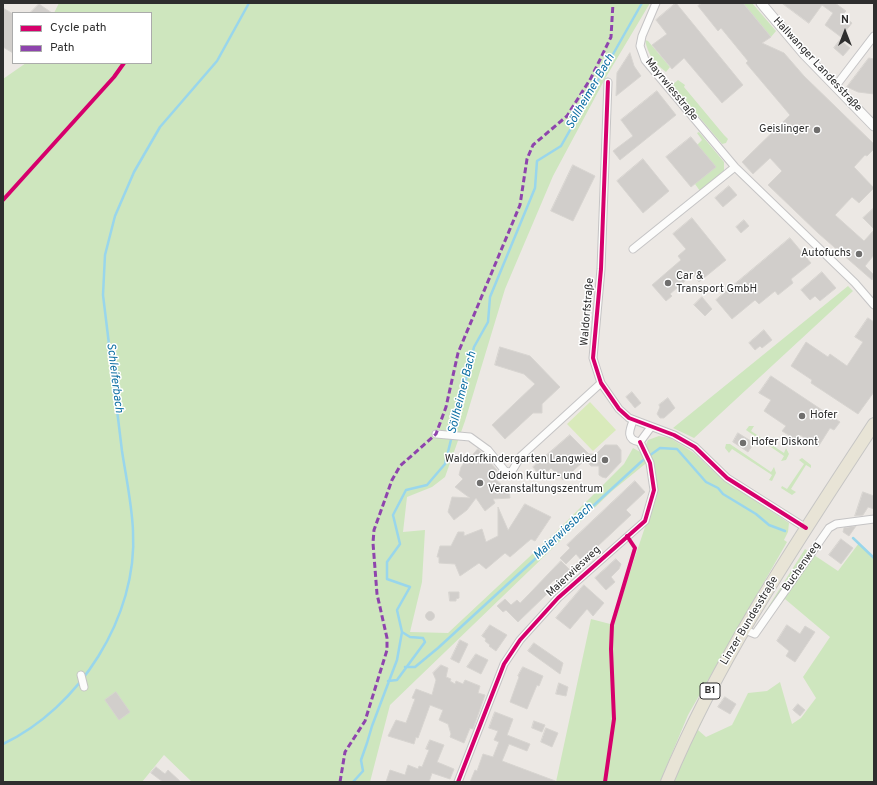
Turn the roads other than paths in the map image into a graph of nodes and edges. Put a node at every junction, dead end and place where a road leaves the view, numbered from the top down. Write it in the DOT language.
graph roads {
  1 [pos="656,3"];
  2 [pos="764,4"];
  3 [pos="874,36"];
  4 [pos="608,82"];
  5 [pos="835,87"];
  6 [pos="874,126"];
  7 [pos="735,167"];
  8 [pos="633,249"];
  9 [pos="874,305"];
  10 [pos="601,383"];
  11 [pos="633,421"];
  12 [pos="874,424"];
  13 [pos="651,427"];
  14 [pos="438,435"];
  15 [pos="640,442"];
  16 [pos="874,519"];
  17 [pos="806,528"];
  18 [pos="745,630"];
  19 [pos="81,674"];
  20 [pos="84,687"];
  21 [pos="458,782"];
  22 [pos="666,782"];
  1 -- 7 [label="street, Mayrwiesstraße"];
  2 -- 5 [label="street, Hallwanger Landesstraße"];
  3 -- 5 [label="street"];
  4 -- 10 [label="street, Waldorfstraße"];
  5 -- 6 [label="street, Hallwanger Landesstraße"];
  7 -- 8 [label="street"];
  7 -- 9 [label="street, Mayrwiesstraße"];
  10 -- 11 [label="street, Waldorfstraße"];
  10 -- 14 [label="street"];
  11 -- 13 [label="street, Waldorfstraße"];
  11 -- 15 [label="street, Maierwiesweg"];
  12 -- 17 [label="main road, B1"];
  13 -- 15 [label="street"];
  13 -- 17 [label="street, Waldorfstraße"];
  15 -- 21 [label="street, Maierwiesweg"];
  16 -- 18 [label="street, Buchenweg"];
  17 -- 18 [label="main road, Linzer Bundesstraße / B1"];
  18 -- 22 [label="main road, Linzer Bundesstraße / B1"];
  19 -- 20 [label="street"];
}
